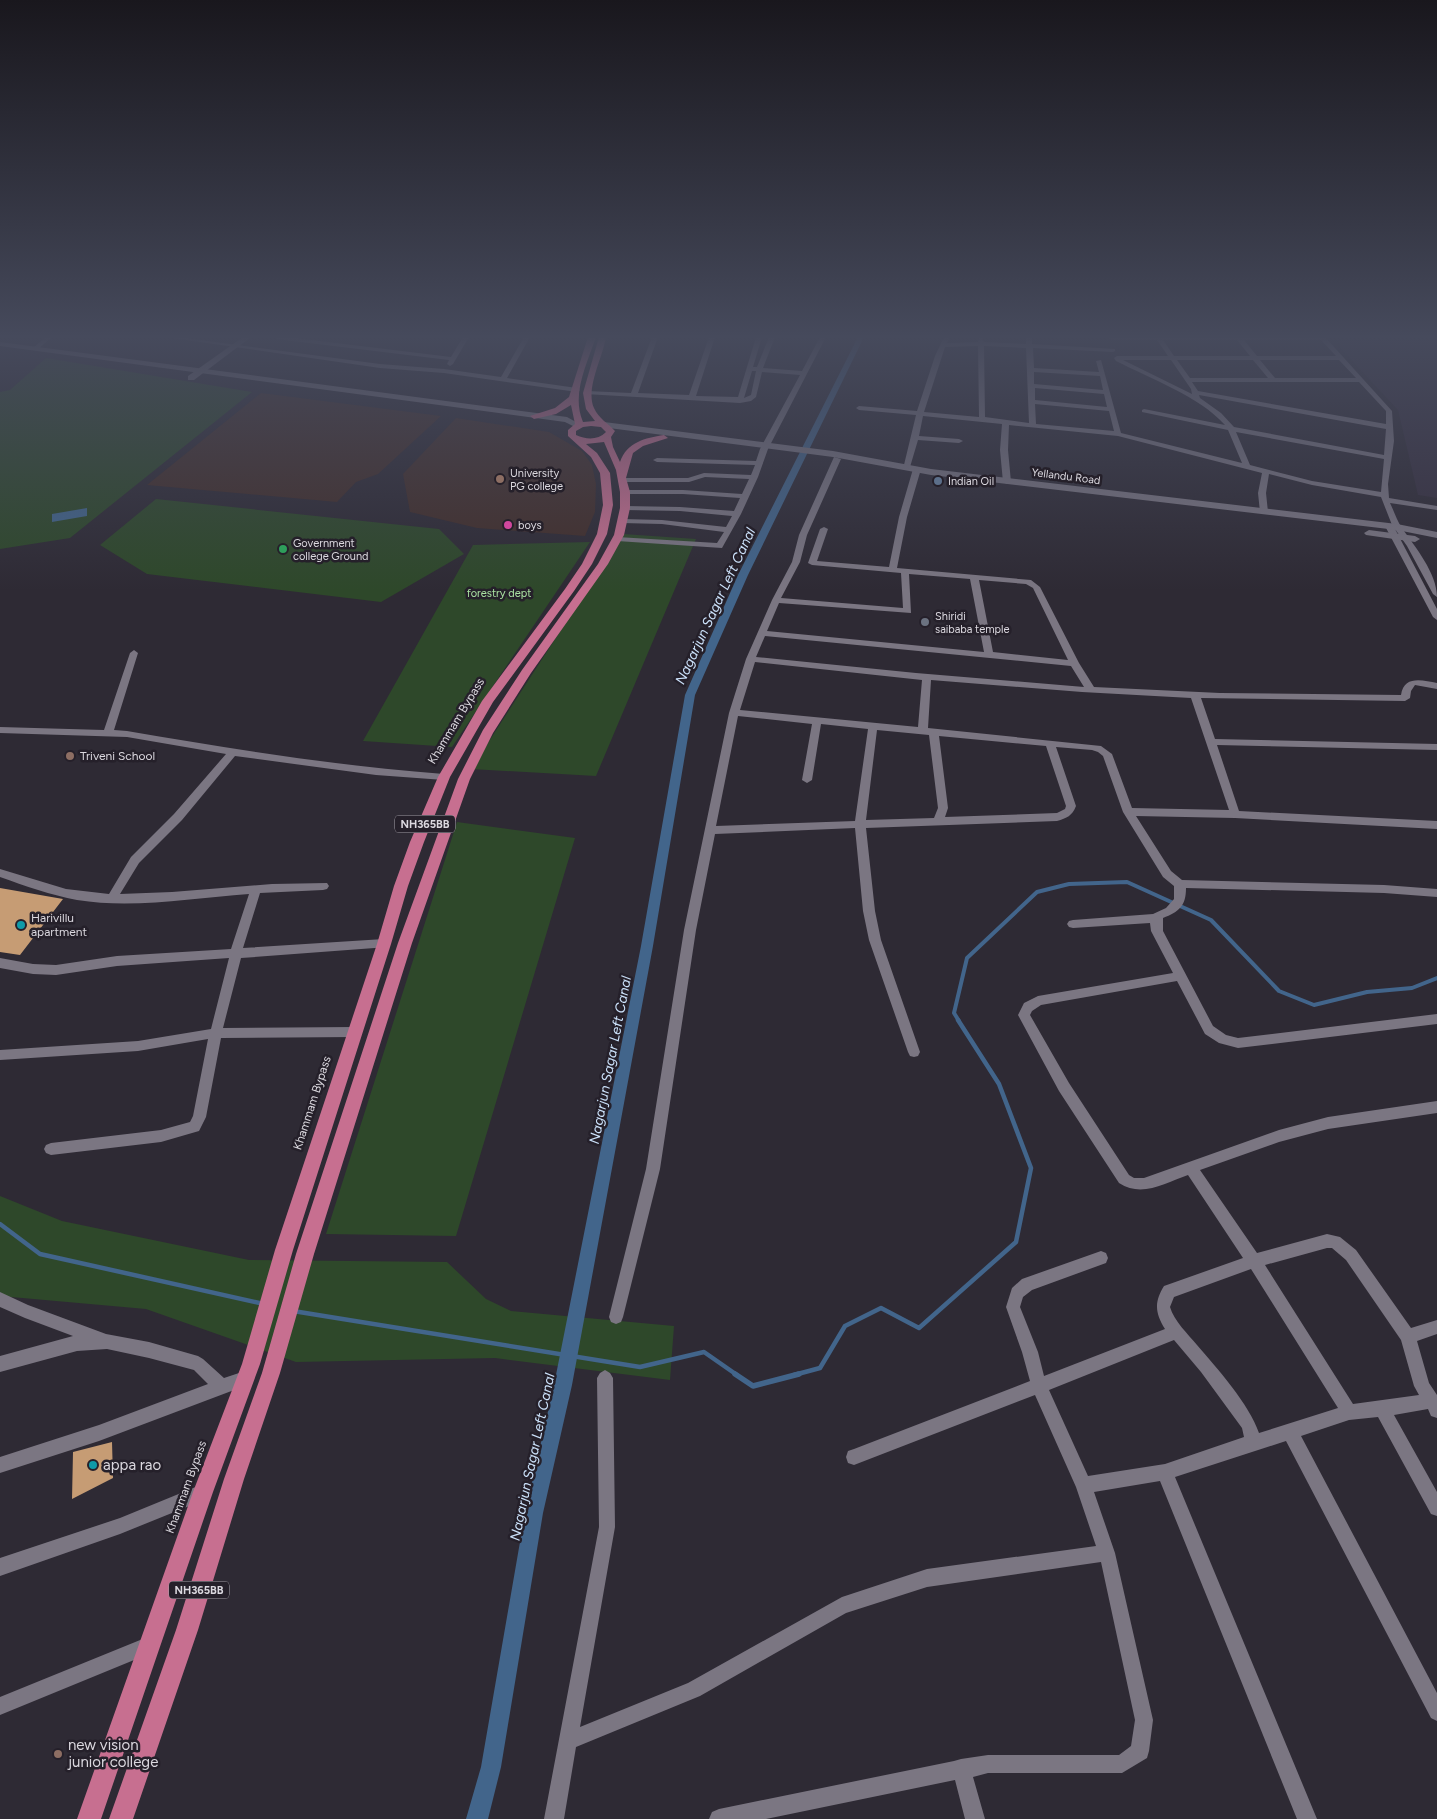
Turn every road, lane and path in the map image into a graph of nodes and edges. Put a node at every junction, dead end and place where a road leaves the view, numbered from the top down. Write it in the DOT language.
graph roads {
  1 [pos="533,422"];
  2 [pos="570,422"];
  3 [pos="579,422"];
  4 [pos="600,422"];
  5 [pos="778,422"];
  6 [pos="917,422"];
  7 [pos="996,422"];
  8 [pos="1033,422"];
  9 [pos="1115,422"];
  10 [pos="1199,422"];
  11 [pos="1225,422"];
  12 [pos="1357,422"];
  13 [pos="1389,422"];
  14 [pos="1006,424"];
  15 [pos="580,425"];
  16 [pos="603,425"];
  17 [pos="1033,426"];
  18 [pos="1389,427"];
  19 [pos="1230,428"];
  20 [pos="1118,434"];
  21 [pos="609,435"];
  22 [pos="574,437"];
  23 [pos="664,438"];
  24 [pos="915,438"];
  25 [pos="959,441"];
  26 [pos="765,447"];
  27 [pos="833,457"];
  28 [pos="1388,458"];
  29 [pos="657,460"];
  30 [pos="759,464"];
  31 [pos="1247,466"];
  32 [pos="906,467"];
  33 [pos="1266,471"];
  34 [pos="915,472"];
  35 [pos="754,477"];
  36 [pos="623,480"];
  37 [pos="1007,482"];
  38 [pos="625,492"];
  39 [pos="745,496"];
  40 [pos="1385,498"];
  41 [pos="624,508"];
  42 [pos="1437,508"];
  43 [pos="1264,512"];
  44 [pos="737,514"];
  45 [pos="622,521"];
  46 [pos="1393,528"];
  47 [pos="824,529"];
  48 [pos="729,530"];
  49 [pos="1437,535"];
  50 [pos="1406,538"];
  51 [pos="617,539"];
  52 [pos="1437,543"];
  53 [pos="796,562"];
  54 [pos="812,563"];
  55 [pos="893,570"];
  56 [pos="905,571"];
  57 [pos="974,578"];
  58 [pos="1436,589"];
  59 [pos="776,600"];
  60 [pos="1437,617"];
  61 [pos="763,633"];
  62 [pos="134,652"];
  63 [pos="989,654"];
  64 [pos="751,659"];
  65 [pos="1074,663"];
  66 [pos="927,678"];
  67 [pos="1437,686"];
  68 [pos="1091,690"];
  69 [pos="1194,695"];
  70 [pos="734,714"];
  71 [pos="817,721"];
  72 [pos="872,726"];
  73 [pos="0,730"];
  74 [pos="928,732"];
  75 [pos="108,733"];
  76 [pos="1210,742"];
  77 [pos="1050,743"];
  78 [pos="1437,747"];
  79 [pos="233,752"];
  80 [pos="444,777"];
  81 [pos="807,780"];
  82 [pos="1128,812"];
  83 [pos="1235,814"];
  84 [pos="938,822"];
  85 [pos="860,825"];
  86 [pos="1437,825"];
  87 [pos="710,830"];
  88 [pos="0,873"];
  89 [pos="1180,884"];
  90 [pos="324,886"];
  91 [pos="256,889"];
  92 [pos="1437,893"];
  93 [pos="112,898"];
  94 [pos="1157,918"];
  95 [pos="1074,924"];
  96 [pos="384,944"];
  97 [pos="236,953"];
  98 [pos="0,963"];
  99 [pos="1181,976"];
  100 [pos="1437,1019"];
  101 [pos="355,1032"];
  102 [pos="216,1033"];
  103 [pos="914,1052"];
  104 [pos="0,1056"];
  105 [pos="1437,1107"];
  106 [pos="51,1149"];
  107 [pos="1192,1168"];
  108 [pos="1101,1258"];
  109 [pos="1254,1261"];
  110 [pos="0,1298"];
  111 [pos="616,1317"];
  112 [pos="1437,1327"];
  113 [pos="1176,1331"];
  114 [pos="1408,1336"];
  115 [pos="107,1341"];
  116 [pos="0,1364"];
  117 [pos="248,1371"];
  118 [pos="605,1378"];
  119 [pos="222,1386"];
  120 [pos="1039,1386"];
  121 [pos="1434,1406"];
  122 [pos="1382,1409"];
  123 [pos="1349,1412"];
  124 [pos="1290,1432"];
  125 [pos="1254,1442"];
  126 [pos="854,1457"];
  127 [pos="0,1466"];
  128 [pos="1165,1472"];
  129 [pos="1084,1485"];
  130 [pos="204,1492"];
  131 [pos="1437,1508"];
  132 [pos="1107,1553"];
  133 [pos="0,1567"];
  134 [pos="150,1645"];
  135 [pos="0,1706"];
  136 [pos="1437,1712"];
  137 [pos="568,1741"];
  138 [pos="961,1768"];
  139 [pos="89,1819"];
  140 [pos="121,1819"];
  141 [pos="554,1819"];
  142 [pos="719,1819"];
  143 [pos="975,1819"];
  144 [pos="1307,1819"];
  1 -- 22 [label="main road"];
  2 -- 15 [label="main road"];
  3 -- 15 [label="highway"];
  4 -- 16 [label="highway, NH365BB"];
  5 -- 26 [label="street"];
  6 -- 24 [label="street"];
  7 -- 14 [label="street"];
  8 -- 17 [label="street"];
  9 -- 20 [label="street"];
  10 -- 19 [label="street"];
  11 -- 19 [label="street"];
  12 -- 18 [label="street"];
  13 -- 18 [label="street"];
  14 -- 17 [label="street"];
  14 -- 37 [label="street"];
  15 -- 16 [label="highway"];
  15 -- 22 [label="highway"];
  16 -- 21 [label="highway, NH365BB"];
  16 -- 26 [label="main road, Yellandu Road"];
  17 -- 20 [label="street"];
  18 -- 28 [label="street"];
  19 -- 28 [label="street"];
  19 -- 31 [label="street"];
  20 -- 31 [label="street"];
  21 -- 22 [label="highway"];
  21 -- 23 [label="main road, Yellandu Road"];
  21 -- 36 [label="highway, NH365BB"];
  22 -- 80 [label="highway, Khammam Bypass / NH365BB"];
  23 -- 26 [label="main road, Yellandu Road"];
  23 -- 36 [label="highway"];
  24 -- 25 [label="street"];
  24 -- 32 [label="street"];
  26 -- 27 [label="main road, Yellandu Road"];
  26 -- 30 [label="street"];
  27 -- 32 [label="main road, Yellandu Road"];
  27 -- 34 [label="main road, Yellandu Road"];
  27 -- 53 [label="street"];
  28 -- 40 [label="street"];
  29 -- 30 [label="street"];
  30 -- 35 [label="street"];
  31 -- 33 [label="street"];
  32 -- 34 [label="main road, Yellandu Road"];
  33 -- 40 [label="street"];
  33 -- 43 [label="street"];
  34 -- 37 [label="main road, Yellandu Road"];
  34 -- 46 [label="main road, Yellandu Road"];
  34 -- 55 [label="street"];
  35 -- 36 [label="street"];
  35 -- 39 [label="street"];
  36 -- 38 [label="highway, NH365BB"];
  37 -- 43 [label="main road, Yellandu Road"];
  38 -- 39 [label="street"];
  38 -- 41 [label="highway, NH365BB"];
  39 -- 44 [label="street"];
  40 -- 42 [label="street"];
  40 -- 46 [label="street"];
  41 -- 44 [label="street"];
  41 -- 45 [label="highway, NH365BB"];
  43 -- 46 [label="main road, Yellandu Road"];
  44 -- 48 [label="street"];
  45 -- 48 [label="street"];
  45 -- 51 [label="highway, NH365BB"];
  46 -- 49 [label="main road, Yellandu Road"];
  46 -- 50 [label="main road, Yellandu Road"];
  46 -- 60 [label="street"];
  47 -- 54 [label="street"];
  48 -- 51 [label="street"];
  50 -- 52 [label="main road, Yellandu Road"];
  50 -- 58 [label="street"];
  51 -- 140 [label="highway, NH365BB"];
  53 -- 54 [label="street"];
  53 -- 59 [label="street"];
  54 -- 55 [label="street"];
  55 -- 56 [label="street"];
  56 -- 57 [label="street"];
  56 -- 59 [label="street"];
  57 -- 63 [label="street"];
  57 -- 65 [label="street"];
  59 -- 61 [label="street"];
  61 -- 63 [label="street"];
  61 -- 64 [label="street"];
  62 -- 75 [label="street"];
  63 -- 65 [label="street"];
  64 -- 66 [label="street"];
  64 -- 70 [label="street"];
  65 -- 68 [label="street"];
  66 -- 68 [label="street"];
  66 -- 74 [label="street"];
  67 -- 69 [label="street"];
  68 -- 69 [label="street"];
  69 -- 76 [label="street"];
  70 -- 71 [label="street"];
  70 -- 87 [label="street"];
  71 -- 72 [label="street"];
  71 -- 81 [label="street"];
  72 -- 74 [label="street"];
  72 -- 85 [label="street"];
  73 -- 75 [label="street"];
  74 -- 77 [label="street"];
  74 -- 84 [label="street"];
  75 -- 79 [label="street"];
  76 -- 78 [label="street"];
  76 -- 83 [label="street"];
  77 -- 82 [label="street"];
  77 -- 84 [label="street"];
  79 -- 80 [label="street"];
  79 -- 93 [label="street"];
  80 -- 96 [label="highway, Khammam Bypass / NH365BB"];
  82 -- 83 [label="street"];
  82 -- 89 [label="street"];
  83 -- 86 [label="street"];
  84 -- 85 [label="street"];
  85 -- 87 [label="street"];
  85 -- 103 [label="street"];
  87 -- 111 [label="street"];
  88 -- 93 [label="street"];
  89 -- 92 [label="street"];
  89 -- 94 [label="street"];
  90 -- 91 [label="street"];
  91 -- 93 [label="street"];
  91 -- 97 [label="street"];
  94 -- 95 [label="street"];
  94 -- 99 [label="street"];
  96 -- 97 [label="street"];
  96 -- 101 [label="highway, Khammam Bypass / NH365BB"];
  97 -- 98 [label="street"];
  97 -- 102 [label="street"];
  99 -- 100 [label="street"];
  99 -- 107 [label="street"];
  101 -- 102 [label="street"];
  101 -- 117 [label="highway, Khammam Bypass / NH365BB"];
  102 -- 104 [label="street"];
  102 -- 106 [label="street"];
  105 -- 107 [label="street"];
  107 -- 109 [label="street"];
  108 -- 120 [label="street"];
  109 -- 113 [label="street"];
  109 -- 114 [label="street"];
  109 -- 123 [label="street"];
  110 -- 115 [label="street"];
  112 -- 114 [label="street"];
  113 -- 120 [label="street"];
  113 -- 125 [label="street"];
  114 -- 121 [label="street"];
  115 -- 116 [label="street"];
  115 -- 119 [label="street"];
  117 -- 119 [label="street"];
  117 -- 130 [label="highway, Khammam Bypass / NH365BB"];
  118 -- 137 [label="street"];
  119 -- 127 [label="street"];
  120 -- 126 [label="street"];
  120 -- 129 [label="street"];
  121 -- 122 [label="street"];
  122 -- 123 [label="street"];
  122 -- 131 [label="street"];
  123 -- 124 [label="street"];
  124 -- 125 [label="street"];
  124 -- 136 [label="street"];
  125 -- 128 [label="street"];
  128 -- 129 [label="street"];
  128 -- 144 [label="street"];
  129 -- 132 [label="street"];
  130 -- 133 [label="street"];
  130 -- 134 [label="highway, Khammam Bypass / NH365BB"];
  132 -- 137 [label="street"];
  132 -- 138 [label="street"];
  134 -- 135 [label="street"];
  134 -- 139 [label="highway, Khammam Bypass / NH365BB"];
  137 -- 141 [label="street"];
  138 -- 142 [label="street"];
  138 -- 143 [label="street"];
}
